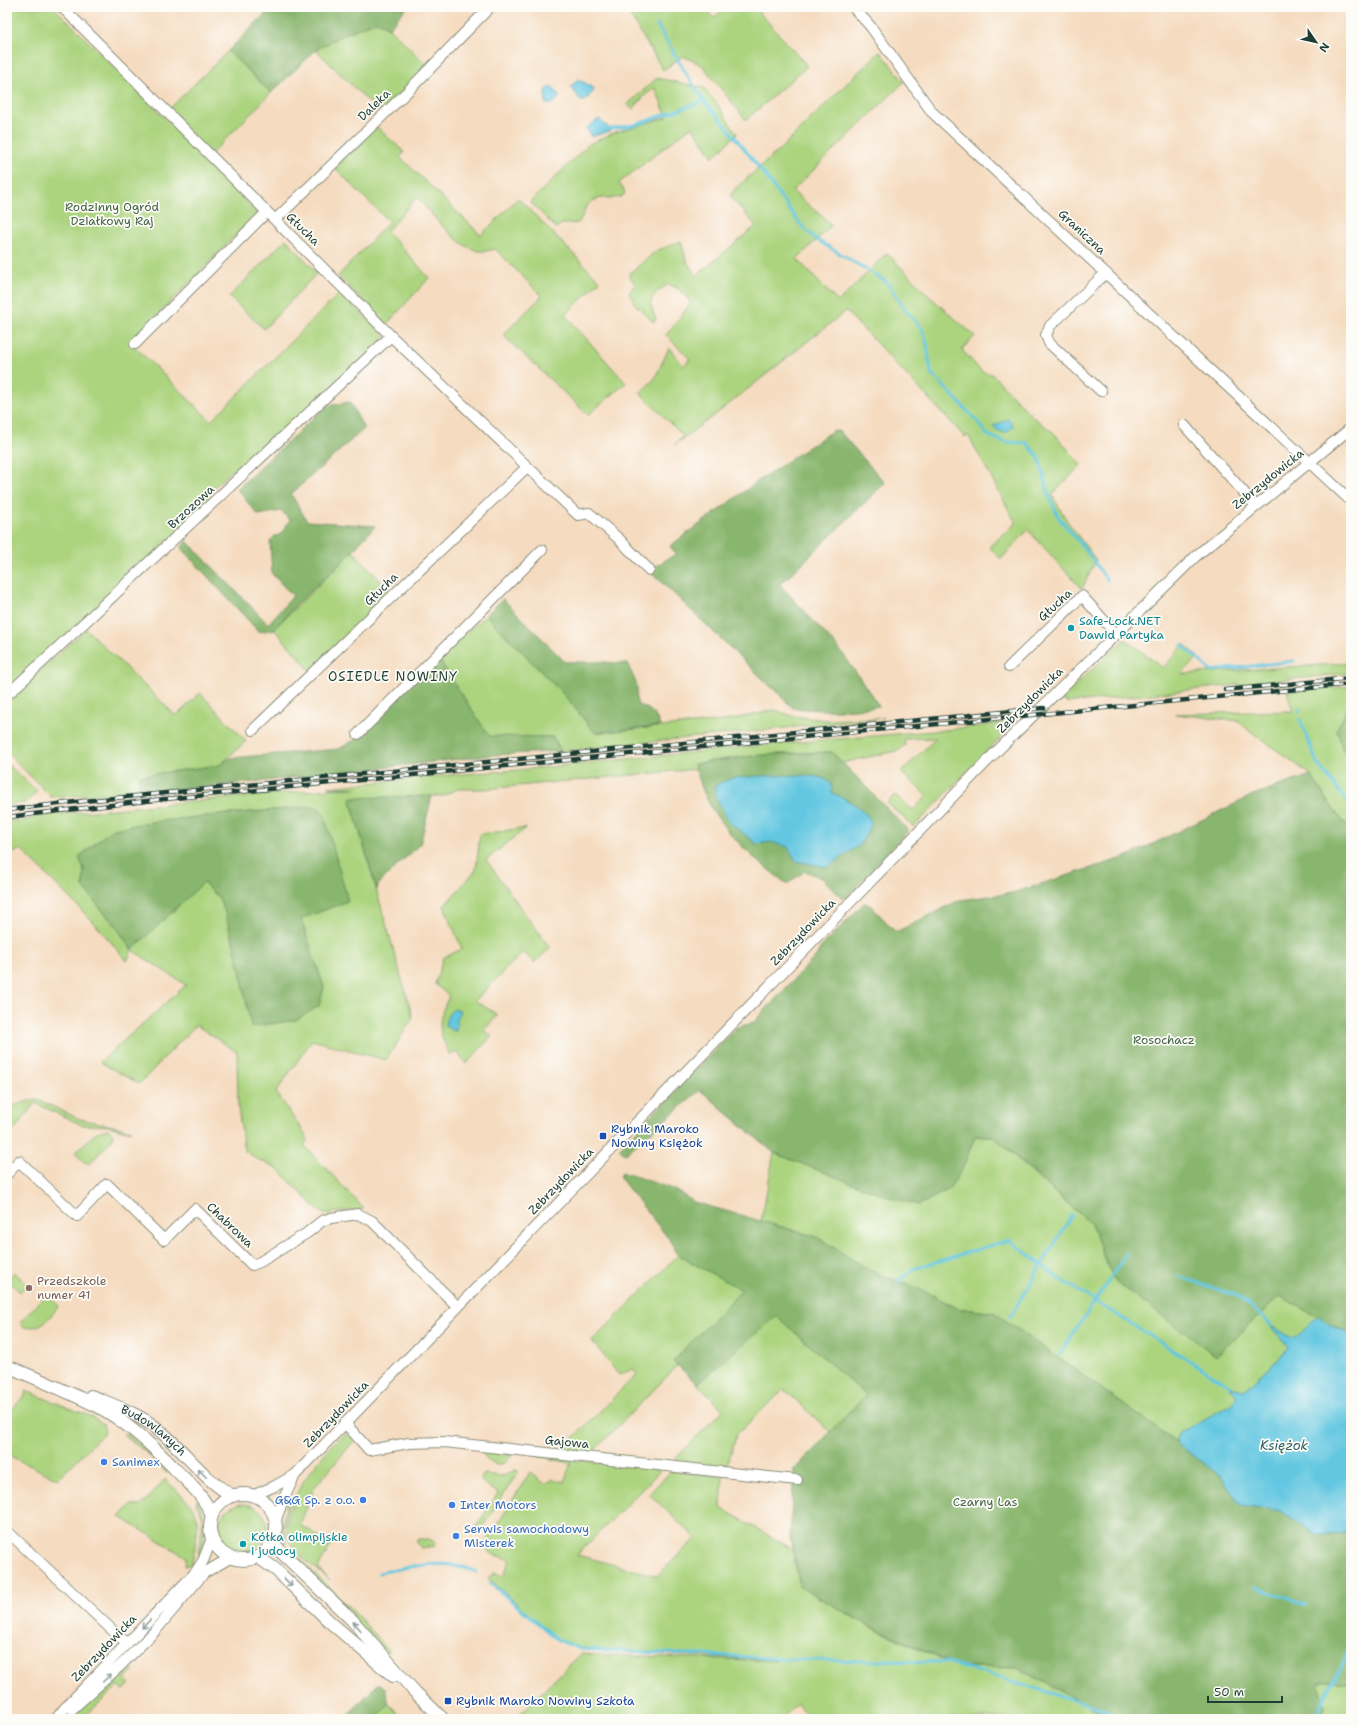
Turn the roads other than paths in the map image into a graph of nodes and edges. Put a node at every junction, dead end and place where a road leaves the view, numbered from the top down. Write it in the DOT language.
graph roads {
  1 [pos="62,7"];
  2 [pos="490,7"];
  3 [pos="853,7"];
  4 [pos="267,212"];
  5 [pos="276,220"];
  6 [pos="1106,273"];
  7 [pos="391,336"];
  8 [pos="135,344"];
  9 [pos="1101,391"];
  10 [pos="1184,426"];
  11 [pos="1351,428"];
  12 [pos="1309,462"];
  13 [pos="527,467"];
  14 [pos="1351,501"];
  15 [pos="1256,506"];
  16 [pos="542,550"];
  17 [pos="649,570"];
  18 [pos="1116,634"];
  19 [pos="1009,667"];
  20 [pos="7,695"];
  21 [pos="253,730"];
  22 [pos="358,734"];
  23 [pos="7,1174"];
  24 [pos="458,1307"];
  25 [pos="7,1366"];
  26 [pos="61,1388"];
  27 [pos="345,1423"];
  28 [pos="295,1475"];
  29 [pos="798,1480"];
  30 [pos="233,1496"];
  31 [pos="252,1496"];
  32 [pos="212,1516"];
  33 [pos="276,1522"];
  34 [pos="7,1531"];
  35 [pos="212,1538"];
  36 [pos="273,1542"];
  37 [pos="258,1557"];
  38 [pos="230,1558"];
  39 [pos="127,1644"];
  40 [pos="414,1691"];
  41 [pos="56,1719"];
  42 [pos="60,1719"];
  43 [pos="443,1719"];
  1 -- 4 [label="street, Głucha"];
  2 -- 5 [label="street, Daleka"];
  3 -- 6 [label="street, Graniczna"];
  4 -- 5 [label="street, Głucha"];
  4 -- 8 [label="street"];
  5 -- 7 [label="street, Głucha"];
  6 -- 9 [label="street"];
  6 -- 12 [label="street, Graniczna"];
  7 -- 13 [label="street, Głucha"];
  7 -- 20 [label="street, Brzozowa"];
  10 -- 15 [label="street"];
  11 -- 12 [label="street, Zebrzydowicka"];
  12 -- 14 [label="street, Graniczna"];
  12 -- 15 [label="street, Zebrzydowicka"];
  13 -- 17 [label="street, Głucha"];
  13 -- 21 [label="street, Głucha"];
  15 -- 18 [label="street, Zebrzydowicka"];
  16 -- 22 [label="street"];
  18 -- 19 [label="street, Głucha"];
  18 -- 24 [label="street, Zebrzydowicka"];
  23 -- 24 [label="street, Chabrowa"];
  24 -- 27 [label="street, Zebrzydowicka"];
  25 -- 26 [label="main road, Budowlanych"];
  30 -- 26 [label="main road, Budowlanych, one-way"];
  26 -- 32 [label="main road, Budowlanych"];
  27 -- 28 [label="street, Zebrzydowicka"];
  27 -- 29 [label="street, Gajowa"];
  28 -- 31 [label="street, Zebrzydowicka"];
  28 -- 33 [label="street, Zebrzydowicka"];
  30 -- 31 [label="main road"];
  30 -- 32 [label="main road"];
  31 -- 33 [label="main road"];
  32 -- 35 [label="main road"];
  33 -- 36 [label="main road"];
  34 -- 39 [label="street"];
  35 -- 38 [label="main road"];
  35 -- 39 [label="street, Zebrzydowicka, one-way"];
  36 -- 37 [label="main road"];
  40 -- 36 [label="main road, one-way"];
  37 -- 38 [label="main road"];
  37 -- 40 [label="main road, one-way"];
  42 -- 38 [label="street, Zebrzydowicka, one-way"];
  39 -- 41 [label="street, Zebrzydowicka"];
  40 -- 43 [label="main road"];
}
